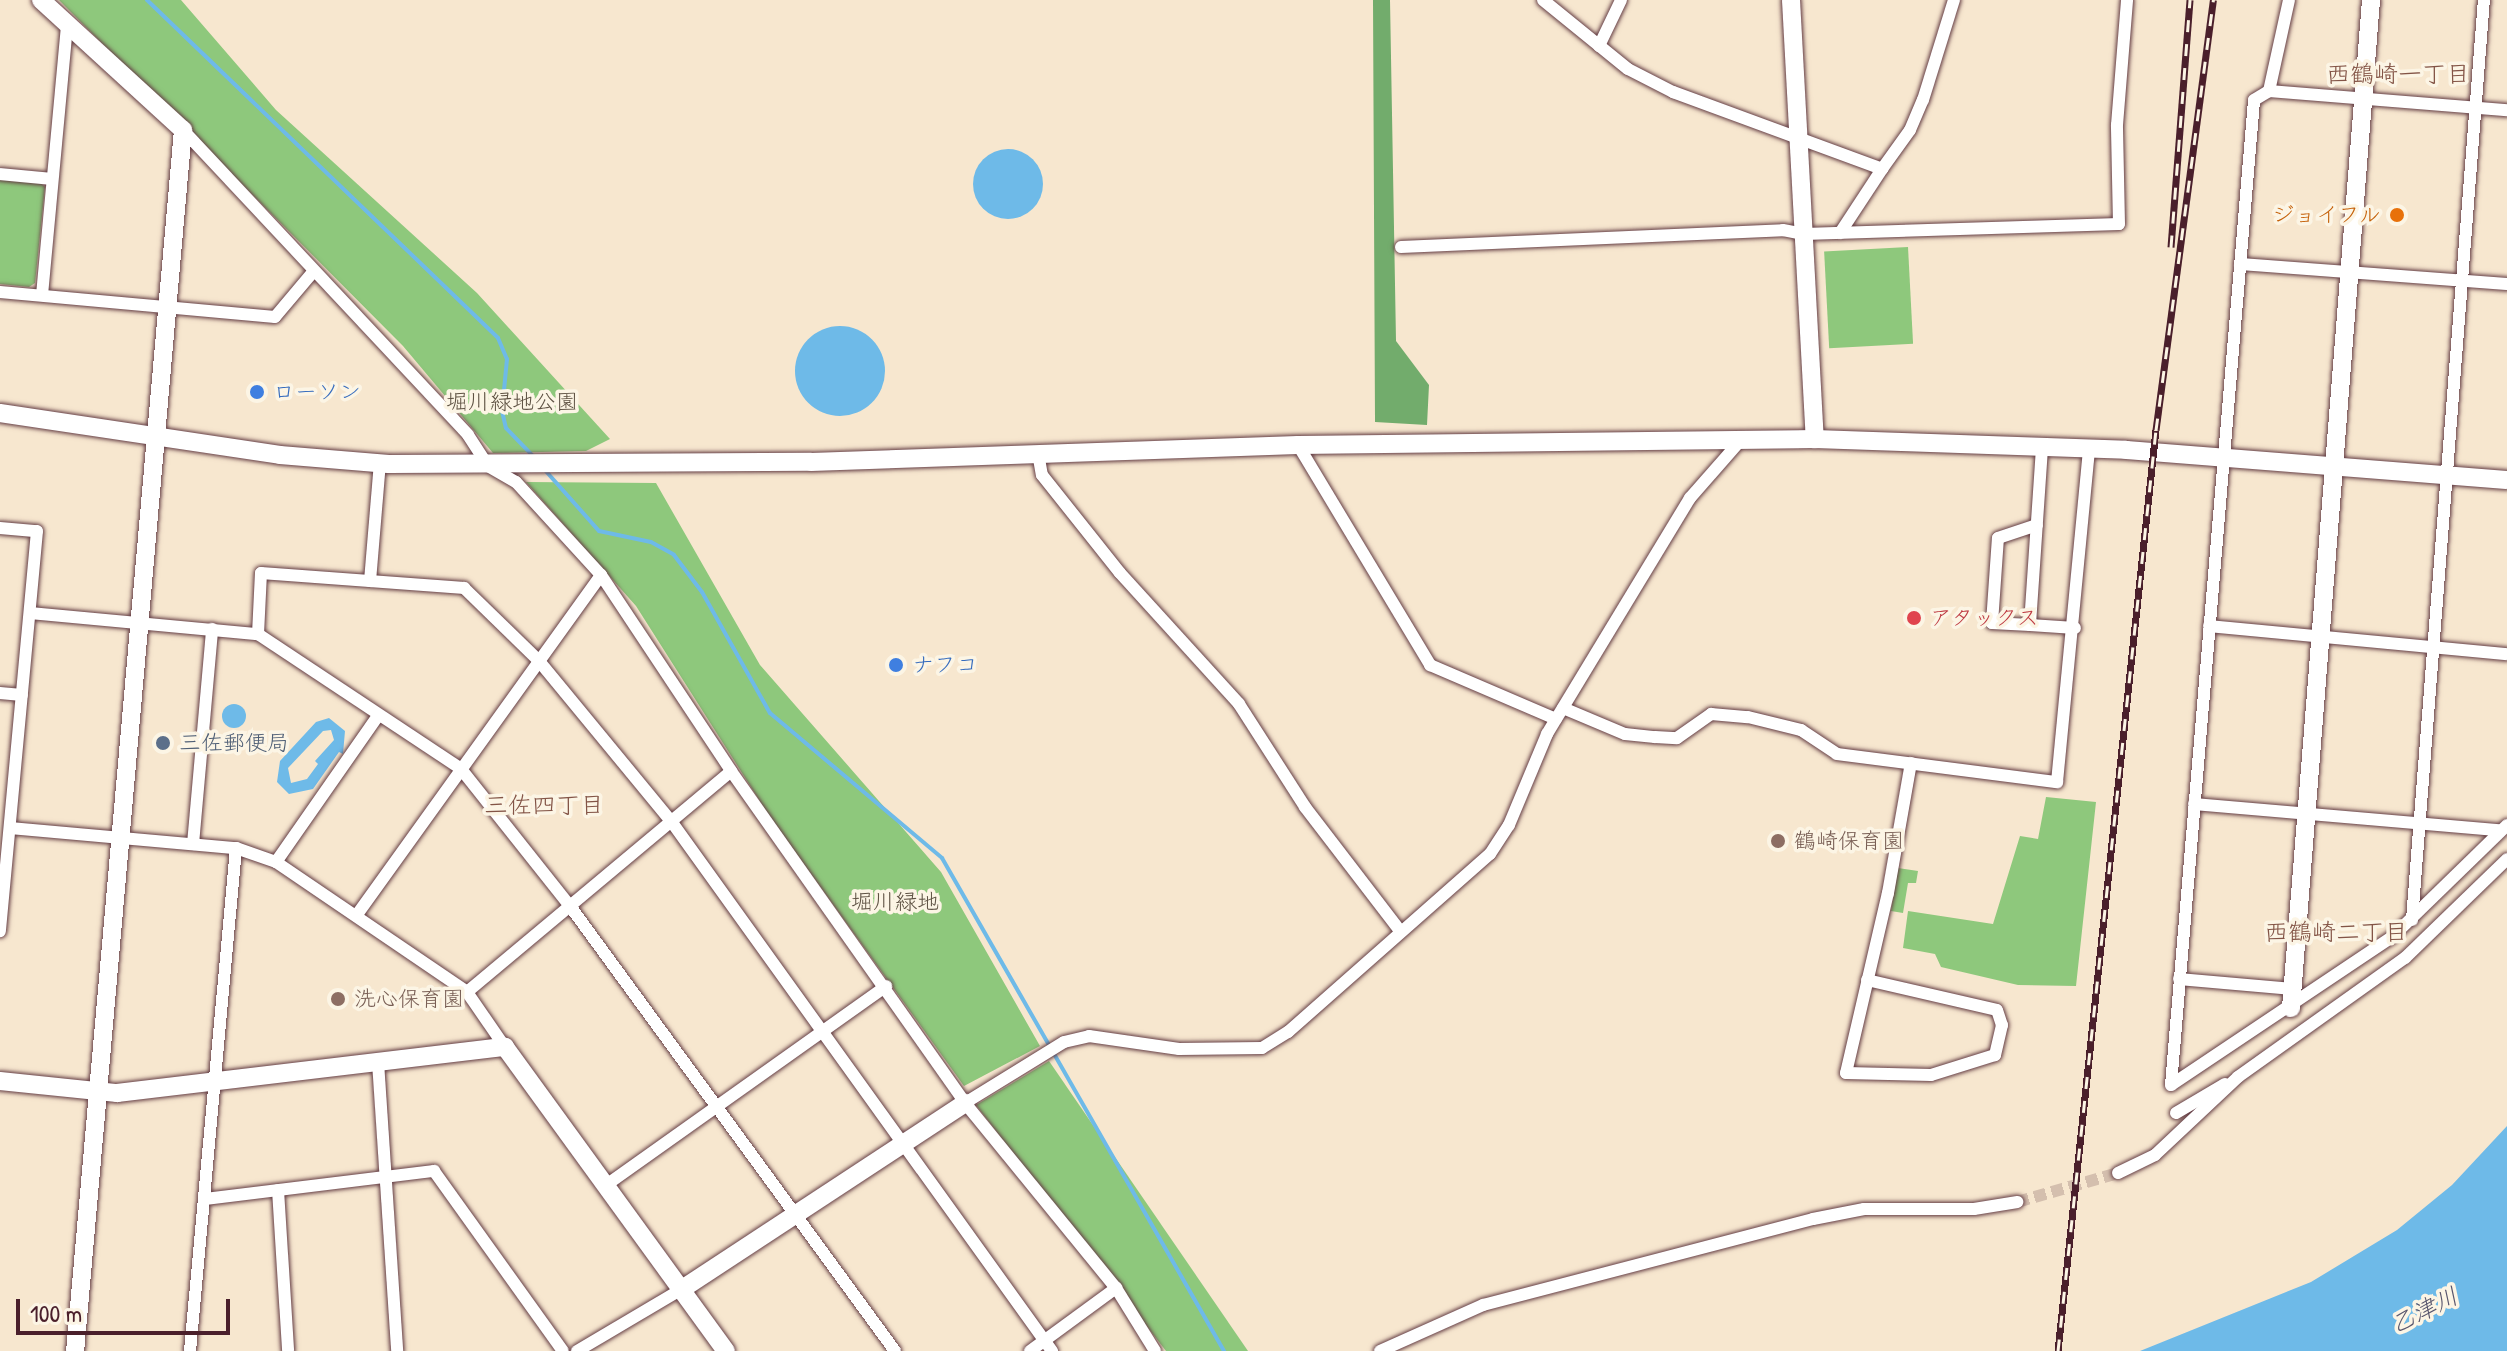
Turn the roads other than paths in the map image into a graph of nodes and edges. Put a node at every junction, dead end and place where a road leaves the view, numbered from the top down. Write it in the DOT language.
graph roads {
  1 [pos="41,0"];
  2 [pos="1543,0"];
  3 [pos="1621,0"];
  4 [pos="1791,0"];
  5 [pos="1954,0"];
  6 [pos="2127,0"];
  7 [pos="2289,0"];
  8 [pos="2371,0"];
  9 [pos="2484,0"];
  10 [pos="67,24"];
  11 [pos="1599,46"];
  12 [pos="2269,91"];
  13 [pos="2363,99"];
  14 [pos="2476,108"];
  15 [pos="2507,110"];
  16 [pos="183,130"];
  17 [pos="1798,141"];
  18 [pos="1882,169"];
  19 [pos="0,174"];
  20 [pos="52,179"];
  21 [pos="1840,233"];
  22 [pos="1804,234"];
  23 [pos="1401,247"];
  24 [pos="2240,264"];
  25 [pos="313,272"];
  26 [pos="2350,273"];
  27 [pos="2462,281"];
  28 [pos="2507,284"];
  29 [pos="0,292"];
  30 [pos="42,295"];
  31 [pos="167,307"];
  32 [pos="0,413"];
  33 [pos="155,437"];
  34 [pos="1815,439"];
  35 [pos="1740,441"];
  36 [pos="1298,445"];
  37 [pos="2042,448"];
  38 [pos="2089,448"];
  39 [pos="1038,453"];
  40 [pos="2223,458"];
  41 [pos="380,463"];
  42 [pos="488,466"];
  43 [pos="2334,466"];
  44 [pos="2447,475"];
  45 [pos="2507,480"];
  46 [pos="2037,525"];
  47 [pos="0,528"];
  48 [pos="601,575"];
  49 [pos="370,581"];
  50 [pos="30,613"];
  51 [pos="139,623"];
  52 [pos="2030,625"];
  53 [pos="2209,626"];
  54 [pos="2075,628"];
  55 [pos="212,629"];
  56 [pos="258,634"];
  57 [pos="2321,637"];
  58 [pos="2433,647"];
  59 [pos="2507,654"];
  60 [pos="539,661"];
  61 [pos="0,693"];
  62 [pos="22,695"];
  63 [pos="1560,714"];
  64 [pos="378,716"];
  65 [pos="1911,763"];
  66 [pos="461,769"];
  67 [pos="731,771"];
  68 [pos="2194,804"];
  69 [pos="2307,814"];
  70 [pos="671,821"];
  71 [pos="2419,824"];
  72 [pos="10,828"];
  73 [pos="2503,828"];
  74 [pos="120,838"];
  75 [pos="193,844"];
  76 [pos="236,848"];
  77 [pos="2507,859"];
  78 [pos="276,862"];
  79 [pos="570,906"];
  80 [pos="356,916"];
  81 [pos="2412,920"];
  82 [pos="0,931"];
  83 [pos="1400,931"];
  84 [pos="2179,979"];
  85 [pos="1867,980"];
  86 [pos="886,986"];
  87 [pos="2293,989"];
  88 [pos="467,992"];
  89 [pos="2291,1008"];
  90 [pos="822,1032"];
  91 [pos="505,1047"];
  92 [pos="378,1062"];
  93 [pos="2238,1077"];
  94 [pos="0,1081"];
  95 [pos="215,1081"];
  96 [pos="97,1091"];
  97 [pos="965,1103"];
  98 [pos="716,1107"];
  99 [pos="2176,1113"];
  100 [pos="903,1144"];
  101 [pos="2118,1173"];
  102 [pos="385,1177"];
  103 [pos="605,1186"];
  104 [pos="278,1190"];
  105 [pos="205,1199"];
  106 [pos="2017,1202"];
  107 [pos="797,1213"];
  108 [pos="1116,1288"];
  109 [pos="682,1289"];
  110 [pos="1048,1346"];
  111 [pos="75,1351"];
  112 [pos="190,1351"];
  113 [pos="288,1351"];
  114 [pos="397,1351"];
  115 [pos="563,1351"];
  116 [pos="577,1351"];
  117 [pos="726,1351"];
  118 [pos="895,1351"];
  119 [pos="1030,1351"];
  120 [pos="1155,1351"];
  121 [pos="1380,1351"];
  1 -- 10 [label="street"];
  2 -- 11 [label="street"];
  3 -- 11 [label="street"];
  4 -- 17 [label="street"];
  5 -- 18 [label="street"];
  6 -- 21 [label="street"];
  7 -- 12 [label="street"];
  8 -- 13 [label="street"];
  9 -- 14 [label="street"];
  10 -- 16 [label="street"];
  10 -- 20 [label="street"];
  11 -- 17 [label="street"];
  12 -- 13 [label="street"];
  12 -- 24 [label="street"];
  13 -- 14 [label="street"];
  13 -- 26 [label="street"];
  14 -- 15 [label="street"];
  14 -- 27 [label="street"];
  16 -- 25 [label="street"];
  16 -- 31 [label="street"];
  17 -- 18 [label="street"];
  17 -- 22 [label="street"];
  18 -- 21 [label="street"];
  19 -- 20 [label="street"];
  20 -- 30 [label="street"];
  21 -- 22 [label="street"];
  22 -- 23 [label="street"];
  22 -- 34 [label="street"];
  24 -- 26 [label="street"];
  24 -- 40 [label="street"];
  25 -- 31 [label="street"];
  25 -- 42 [label="street"];
  26 -- 27 [label="street"];
  26 -- 43 [label="street"];
  27 -- 28 [label="street"];
  27 -- 44 [label="street"];
  29 -- 30 [label="street"];
  30 -- 31 [label="street"];
  31 -- 33 [label="street"];
  32 -- 33 [label="street"];
  33 -- 41 [label="street"];
  33 -- 51 [label="street"];
  34 -- 35 [label="street"];
  34 -- 37 [label="street"];
  35 -- 36 [label="street"];
  35 -- 63 [label="street"];
  36 -- 39 [label="street"];
  36 -- 63 [label="street"];
  37 -- 38 [label="street"];
  37 -- 46 [label="street"];
  38 -- 40 [label="street"];
  38 -- 54 [label="street"];
  39 -- 42 [label="street"];
  39 -- 83 [label="street"];
  40 -- 43 [label="street"];
  40 -- 53 [label="street"];
  41 -- 42 [label="street"];
  41 -- 49 [label="street"];
  42 -- 48 [label="street"];
  43 -- 44 [label="street"];
  43 -- 57 [label="street"];
  44 -- 45 [label="street"];
  44 -- 58 [label="street"];
  46 -- 52 [label="street"];
  46 -- 52 [label="street"];
  47 -- 50 [label="street"];
  48 -- 60 [label="street"];
  48 -- 67 [label="street"];
  49 -- 56 [label="street"];
  49 -- 60 [label="street"];
  50 -- 51 [label="street"];
  50 -- 62 [label="street"];
  51 -- 55 [label="street"];
  51 -- 74 [label="street"];
  52 -- 54 [label="street"];
  53 -- 57 [label="street"];
  53 -- 68 [label="street"];
  54 -- 65 [label="street"];
  55 -- 56 [label="street"];
  55 -- 75 [label="street"];
  56 -- 64 [label="street"];
  57 -- 58 [label="street"];
  57 -- 69 [label="street"];
  58 -- 59 [label="street"];
  58 -- 71 [label="street"];
  60 -- 66 [label="street"];
  60 -- 70 [label="street"];
  61 -- 62 [label="street"];
  62 -- 72 [label="street"];
  63 -- 65 [label="street"];
  63 -- 83 [label="street"];
  64 -- 66 [label="street"];
  64 -- 78 [label="street"];
  65 -- 85 [label="street"];
  66 -- 79 [label="street"];
  66 -- 80 [label="street"];
  67 -- 70 [label="street"];
  67 -- 86 [label="street"];
  68 -- 69 [label="street"];
  68 -- 84 [label="street"];
  69 -- 71 [label="street"];
  69 -- 87 [label="street"];
  70 -- 79 [label="street"];
  70 -- 90 [label="street"];
  71 -- 73 [label="street"];
  71 -- 81 [label="street"];
  72 -- 74 [label="street"];
  72 -- 82 [label="street"];
  73 -- 81 [label="street"];
  74 -- 75 [label="street"];
  74 -- 96 [label="street"];
  75 -- 76 [label="street"];
  76 -- 78 [label="street"];
  76 -- 95 [label="street"];
  77 -- 93 [label="street"];
  78 -- 80 [label="street"];
  79 -- 88 [label="street"];
  79 -- 98 [label="street"];
  80 -- 88 [label="street"];
  81 -- 89 [label="street"];
  83 -- 97 [label="street"];
  84 -- 87 [label="street"];
  84 -- 89 [label="street"];
  85 -- 85 [label="street"];
  86 -- 90 [label="street"];
  86 -- 97 [label="street"];
  87 -- 89 [label="street"];
  88 -- 91 [label="street"];
  90 -- 98 [label="street"];
  90 -- 100 [label="street"];
  91 -- 92 [label="street"];
  91 -- 103 [label="street"];
  92 -- 95 [label="street"];
  92 -- 102 [label="street"];
  93 -- 99 [label="street"];
  93 -- 101 [label="street"];
  94 -- 96 [label="street"];
  95 -- 96 [label="street"];
  95 -- 105 [label="street"];
  96 -- 111 [label="street"];
  97 -- 100 [label="street"];
  97 -- 108 [label="street"];
  98 -- 103 [label="street"];
  98 -- 107 [label="street"];
  100 -- 107 [label="street"];
  100 -- 110 [label="street"];
  102 -- 104 [label="street"];
  102 -- 114 [label="street"];
  102 -- 115 [label="street"];
  103 -- 109 [label="street"];
  104 -- 105 [label="street"];
  104 -- 113 [label="street"];
  105 -- 112 [label="street"];
  106 -- 121 [label="street"];
  107 -- 109 [label="street"];
  107 -- 118 [label="street"];
  108 -- 110 [label="street"];
  108 -- 120 [label="street"];
  109 -- 116 [label="street"];
  109 -- 117 [label="street"];
  110 -- 119 [label="street"];
}
